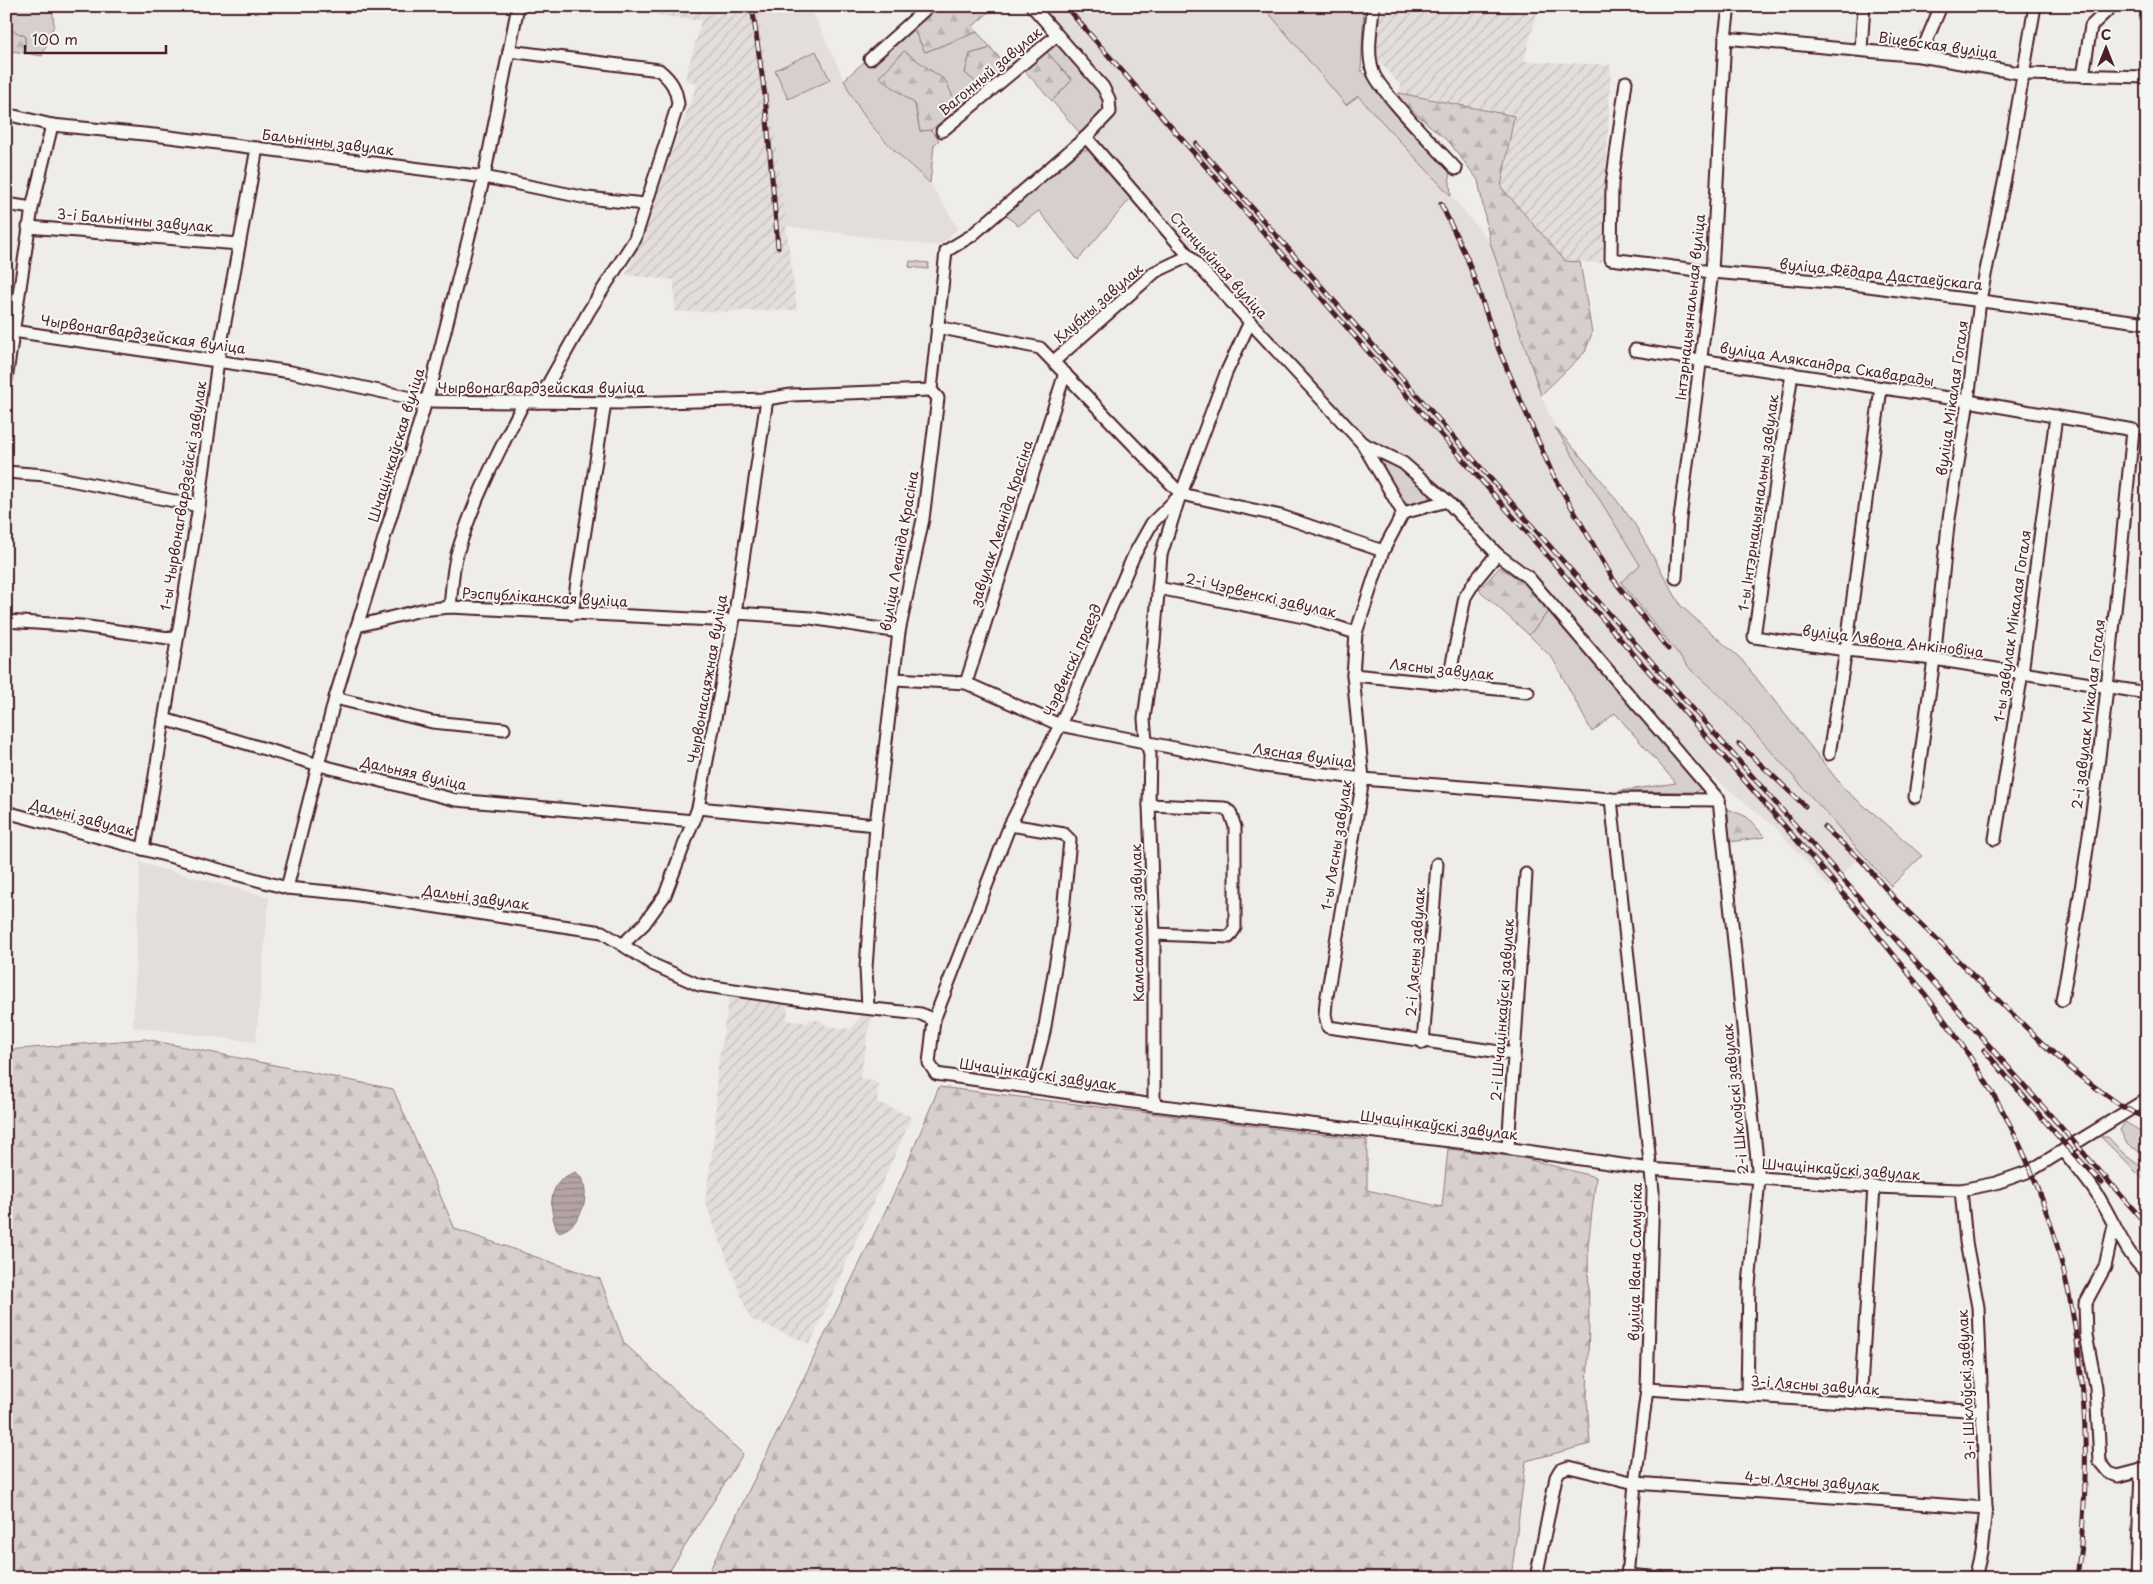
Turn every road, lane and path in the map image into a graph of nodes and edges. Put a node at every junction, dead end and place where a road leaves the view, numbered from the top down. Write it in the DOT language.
graph roads {
  1 [pos="518,6"];
  2 [pos="929,6"];
  3 [pos="1032,6"];
  4 [pos="1374,6"];
  5 [pos="1729,6"];
  6 [pos="1864,6"];
  7 [pos="1942,6"];
  8 [pos="2035,6"];
  9 [pos="2112,6"];
  10 [pos="1057,35"];
  11 [pos="1725,38"];
  12 [pos="1861,49"];
  13 [pos="509,51"];
  14 [pos="1920,56"];
  15 [pos="870,59"];
  16 [pos="2024,74"];
  17 [pos="2083,76"];
  18 [pos="2147,77"];
  19 [pos="1626,82"];
  20 [pos="6,114"];
  21 [pos="52,125"];
  22 [pos="942,131"];
  23 [pos="1086,137"];
  24 [pos="257,148"];
  25 [pos="1456,168"];
  26 [pos="484,177"];
  27 [pos="6,204"];
  28 [pos="645,204"];
  29 [pos="32,208"];
  30 [pos="28,227"];
  31 [pos="240,244"];
  32 [pos="1189,256"];
  33 [pos="1712,272"];
  34 [pos="1980,300"];
  35 [pos="1250,322"];
  36 [pos="2147,323"];
  37 [pos="937,327"];
  38 [pos="9,330"];
  39 [pos="1635,350"];
  40 [pos="218,360"];
  41 [pos="1702,360"];
  42 [pos="1054,361"];
  43 [pos="1065,373"];
  44 [pos="1792,373"];
  45 [pos="6,380"];
  46 [pos="1881,388"];
  47 [pos="931,390"];
  48 [pos="767,399"];
  49 [pos="425,401"];
  50 [pos="1968,401"];
  51 [pos="524,402"];
  52 [pos="538,402"];
  53 [pos="605,403"];
  54 [pos="2056,416"];
  55 [pos="2133,430"];
  56 [pos="1362,443"];
  57 [pos="6,472"];
  58 [pos="1181,494"];
  59 [pos="1447,501"];
  60 [pos="199,506"];
  61 [pos="1404,513"];
  62 [pos="1383,551"];
  63 [pos="1497,554"];
  64 [pos="1676,578"];
  65 [pos="1158,588"];
  66 [pos="450,607"];
  67 [pos="572,614"];
  68 [pos="734,617"];
  69 [pos="6,621"];
  70 [pos="357,626"];
  71 [pos="899,632"];
  72 [pos="1356,633"];
  73 [pos="1754,637"];
  74 [pos="176,639"];
  75 [pos="1846,650"];
  76 [pos="1934,659"];
  77 [pos="2022,673"];
  78 [pos="1353,675"];
  79 [pos="895,680"];
  80 [pos="966,683"];
  81 [pos="1448,684"];
  82 [pos="2107,687"];
  83 [pos="1528,692"];
  84 [pos="2147,693"];
  85 [pos="335,698"];
  86 [pos="164,719"];
  87 [pos="1060,725"];
  88 [pos="504,729"];
  89 [pos="1146,741"];
  90 [pos="1829,754"];
  91 [pos="319,765"];
  92 [pos="1363,778"];
  93 [pos="1915,797"];
  94 [pos="1611,799"];
  95 [pos="1719,800"];
  96 [pos="1149,805"];
  97 [pos="698,808"];
  98 [pos="6,812"];
  99 [pos="694,821"];
  100 [pos="876,825"];
  101 [pos="1010,825"];
  102 [pos="1995,839"];
  103 [pos="144,849"];
  104 [pos="1437,864"];
  105 [pos="1526,874"];
  106 [pos="287,888"];
  107 [pos="1154,934"];
  108 [pos="623,944"];
  109 [pos="2062,1000"];
  110 [pos="868,1008"];
  111 [pos="934,1020"];
  112 [pos="1423,1043"];
  113 [pos="1514,1054"];
  114 [pos="1030,1088"];
  115 [pos="2147,1099"];
  116 [pos="1154,1105"];
  117 [pos="1508,1148"];
  118 [pos="2064,1151"];
  119 [pos="1650,1170"];
  120 [pos="1759,1179"];
  121 [pos="1874,1187"];
  122 [pos="1961,1190"];
  123 [pos="2114,1225"];
  124 [pos="2147,1273"];
  125 [pos="1647,1389"];
  126 [pos="1747,1396"];
  127 [pos="1860,1403"];
  128 [pos="1982,1411"];
  129 [pos="2144,1470"];
  130 [pos="1635,1483"];
  131 [pos="1986,1508"];
  132 [pos="1627,1577"];
  133 [pos="1536,1578"];
  134 [pos="1662,1578"];
  135 [pos="1975,1578"];
  136 [pos="2137,1578"];
  1 -- 13 [label="street, Шчацінкаўская вуліца"];
  2 -- 15 [label="street"];
  3 -- 10 [label="street"];
  4 -- 25 [label="street"];
  5 -- 11 [label="street, Інтэрнацыянальная вуліца"];
  6 -- 12 [label="street"];
  7 -- 14 [label="street"];
  8 -- 16 [label="street, вуліца Мікалая Гогаля"];
  9 -- 17 [label="street"];
  10 -- 22 [label="street, Вагонный завулак"];
  10 -- 23 [label="street"];
  11 -- 12 [label="street, Віцебская вуліца"];
  11 -- 33 [label="street, Інтэрнацыянальная вуліца"];
  12 -- 14 [label="street, Віцебская вуліца"];
  13 -- 26 [label="street, Шчацінкаўская вуліца"];
  13 -- 28 [label="street"];
  14 -- 16 [label="street, Віцебская вуліца"];
  16 -- 17 [label="street, Віцебская вуліца"];
  16 -- 34 [label="street, вуліца Мікалая Гогаля"];
  17 -- 18 [label="street, Віцебская вуліца"];
  19 -- 33 [label="street, вуліца Фёдара Дастаеўскага"];
  20 -- 21 [label="street, Бальнічны завулак"];
  21 -- 24 [label="street, Бальнічны завулак"];
  21 -- 29 [label="street"];
  23 -- 32 [label="street, Станцыйная вуліца"];
  23 -- 37 [label="street, вуліца Леаніда Красіна"];
  24 -- 26 [label="street, Бальнічны завулак"];
  24 -- 31 [label="street, 1-ы Чырвонагвардзейскі завулак"];
  26 -- 28 [label="street, Бальнічны завулак"];
  26 -- 49 [label="street, Шчацінкаўская вуліца"];
  27 -- 29 [label="street"];
  28 -- 52 [label="street"];
  29 -- 30 [label="street"];
  30 -- 31 [label="street, 3-і Бальнічны завулак"];
  30 -- 38 [label="street"];
  31 -- 40 [label="street, 1-ы Чырвонагвардзейскі завулак"];
  32 -- 35 [label="street, Станцыйная вуліца"];
  32 -- 42 [label="street, Клубны завулак"];
  33 -- 34 [label="street, вуліца Фёдара Дастаеўскага"];
  33 -- 41 [label="street, Інтэрнацыянальная вуліца"];
  34 -- 36 [label="street, вуліца Фёдара Дастаеўскага"];
  34 -- 50 [label="street, вуліца Мікалая Гогаля"];
  35 -- 56 [label="street, Станцыйная вуліца"];
  35 -- 58 [label="street, Чэрвенскі праезд"];
  37 -- 42 [label="street"];
  37 -- 47 [label="street, вуліца Леаніда Красіна"];
  38 -- 40 [label="street, Чырвонагвардзейская вуліца"];
  38 -- 45 [label="street"];
  39 -- 41 [label="street, вуліца Аляксандра Скаварады"];
  40 -- 49 [label="street, Чырвонагвардзейская вуліца"];
  40 -- 60 [label="street, 1-ы Чырвонагвардзейскі завулак"];
  41 -- 44 [label="street, вуліца Аляксандра Скаварады"];
  41 -- 64 [label="street, Інтэрнацыянальная вуліца"];
  42 -- 43 [label="street"];
  43 -- 58 [label="street"];
  43 -- 80 [label="street, завулак Леаніда Красіна"];
  44 -- 46 [label="street, вуліца Аляксандра Скаварады"];
  44 -- 73 [label="street, 1-ы Інтэрнацыянальны завулак"];
  46 -- 50 [label="street, вуліца Аляксандра Скаварады"];
  46 -- 75 [label="street"];
  47 -- 48 [label="street, Чырвонагвардзейская вуліца"];
  47 -- 71 [label="street, вуліца Леаніда Красіна"];
  48 -- 53 [label="street, Чырвонагвардзейская вуліца"];
  48 -- 68 [label="street, Чырвонасцяжная вуліца"];
  49 -- 51 [label="street, Чырвонагвардзейская вуліца"];
  49 -- 70 [label="street, Шчацінкаўская вуліца"];
  50 -- 54 [label="street, вуліца Аляксандра Скаварады"];
  50 -- 76 [label="street, вуліца Мікалая Гогаля"];
  51 -- 52 [label="street, Чырвонагвардзейская вуліца"];
  51 -- 66 [label="street"];
  52 -- 53 [label="street, Чырвонагвардзейская вуліца"];
  53 -- 67 [label="street"];
  54 -- 55 [label="street, вуліца Аляксандра Скаварады"];
  54 -- 77 [label="street, 1-ы завулак Мікалая Гогаля"];
  55 -- 82 [label="street, 2-і завулак Мікалая Гогаля"];
  56 -- 59 [label="street"];
  56 -- 61 [label="street, Станцыйная вуліца"];
  57 -- 60 [label="street"];
  58 -- 62 [label="street"];
  58 -- 65 [label="street, Камсамольскі завулак"];
  58 -- 87 [label="street, Чэрвенскі праезд"];
  59 -- 61 [label="street"];
  59 -- 63 [label="street"];
  60 -- 74 [label="street, 1-ы Чырвонагвардзейскі завулак"];
  61 -- 62 [label="street"];
  62 -- 72 [label="street, 1-ы Лясны завулак"];
  63 -- 81 [label="street"];
  63 -- 95 [label="street"];
  65 -- 72 [label="street, 2-і Чэрвенскі завулак"];
  65 -- 89 [label="street, Камсамольскі завулак"];
  66 -- 67 [label="street, Рэспубліканская вуліца"];
  66 -- 70 [label="street, Рэспубліканская вуліца"];
  67 -- 68 [label="street, Рэспубліканская вуліца"];
  68 -- 71 [label="street, Рэспубліканская вуліца"];
  68 -- 97 [label="street, Чырвонасцяжная вуліца"];
  69 -- 74 [label="street"];
  70 -- 85 [label="street, Шчацінкаўская вуліца"];
  71 -- 79 [label="street, вуліца Леаніда Красіна"];
  72 -- 78 [label="street, 1-ы Лясны завулак"];
  73 -- 75 [label="street, вуліца Лявона Анкіновіча"];
  74 -- 86 [label="street, 1-ы Чырвонагвардзейскі завулак"];
  75 -- 76 [label="street, вуліца Лявона Анкіновіча"];
  75 -- 90 [label="street"];
  76 -- 77 [label="street, вуліца Лявона Анкіновіча"];
  76 -- 93 [label="street, вуліца Мікалая Гогаля"];
  77 -- 82 [label="street, вуліца Лявона Анкіновіча"];
  77 -- 102 [label="street, 1-ы завулак Мікалая Гогаля"];
  78 -- 81 [label="street, Лясны завулак"];
  78 -- 92 [label="street, 1-ы Лясны завулак"];
  79 -- 80 [label="street, Лясная вуліца"];
  79 -- 100 [label="street, вуліца Леаніда Красіна"];
  80 -- 87 [label="street, Лясная вуліца"];
  81 -- 83 [label="street, Лясны завулак"];
  82 -- 84 [label="street, вуліца Лявона Анкіновіча"];
  82 -- 109 [label="street, 2-і завулак Мікалая Гогаля"];
  85 -- 88 [label="street"];
  85 -- 91 [label="street, Шчацінкаўская вуліца"];
  86 -- 91 [label="street, Дальняя вуліца"];
  86 -- 103 [label="street, 1-ы Чырвонагвардзейскі завулак"];
  87 -- 89 [label="street, Лясная вуліца"];
  87 -- 101 [label="street, Чэрвенскі праезд"];
  89 -- 92 [label="street, Лясная вуліца"];
  89 -- 96 [label="street, Камсамольскі завулак"];
  91 -- 99 [label="street, Дальняя вуліца"];
  91 -- 106 [label="street, Шчацінкаўская вуліца"];
  92 -- 94 [label="street, Лясная вуліца"];
  92 -- 112 [label="street, 1-ы Лясны завулак"];
  94 -- 95 [label="street, Лясная вуліца"];
  94 -- 119 [label="street, вуліца Івана Самусіка"];
  95 -- 120 [label="street, 2-і Шклоўскі завулак"];
  96 -- 107 [label="street, Камсамольскі завулак"];
  96 -- 107 [label="street"];
  97 -- 99 [label="street, Чырвонасцяжная вуліца"];
  97 -- 100 [label="street"];
  98 -- 103 [label="street, Дальні завулак"];
  99 -- 108 [label="street, Чырвонасцяжная вуліца"];
  100 -- 110 [label="street, вуліца Леаніда Красіна"];
  101 -- 111 [label="street, Чэрвенскі праезд"];
  101 -- 114 [label="street"];
  103 -- 106 [label="street, Дальні завулак"];
  104 -- 112 [label="street, 2-і Лясны завулак"];
  105 -- 113 [label="street, 2-і Шчацінкаўскі завулак"];
  106 -- 108 [label="street, Дальні завулак"];
  107 -- 116 [label="street, Камсамольскі завулак"];
  108 -- 110 [label="street, Дальні завулак"];
  110 -- 111 [label="street, Дальні завулак"];
  111 -- 114 [label="street, Шчацінкаўскі завулак"];
  112 -- 113 [label="street"];
  113 -- 117 [label="street, 2-і Шчацінкаўскі завулак"];
  114 -- 116 [label="street, Шчацінкаўскі завулак"];
  115 -- 118 [label="street, Шчацінкаўскі завулак"];
  116 -- 117 [label="street, Шчацінкаўскі завулак"];
  117 -- 119 [label="street, Шчацінкаўскі завулак"];
  118 -- 122 [label="street, Шчацінкаўскі завулак"];
  118 -- 123 [label="street"];
  119 -- 120 [label="street, Шчацінкаўскі завулак"];
  119 -- 125 [label="street, вуліца Івана Самусіка"];
  120 -- 121 [label="street, Шчацінкаўскі завулак"];
  120 -- 126 [label="street, 2-і Шклоўскі завулак"];
  121 -- 122 [label="street, Шчацінкаўскі завулак"];
  121 -- 127 [label="street"];
  122 -- 128 [label="street, 3-і Шклоўскі завулак"];
  123 -- 124 [label="street"];
  123 -- 129 [label="street"];
  125 -- 126 [label="street, 3-і Лясны завулак"];
  125 -- 130 [label="street, вуліца Івана Самусіка"];
  126 -- 127 [label="street, 3-і Лясны завулак"];
  127 -- 128 [label="street, 3-і Лясны завулак"];
  128 -- 131 [label="street, 3-і Шклоўскі завулак"];
  129 -- 136 [label="street"];
  130 -- 131 [label="street, 4-ы Лясны завулак"];
  130 -- 132 [label="street, вуліца Івана Самусіка"];
  130 -- 133 [label="street, 4-ы Лясны завулак"];
  131 -- 135 [label="street, 3-і Шклоўскі завулак"];
  132 -- 134 [label="street"];
}
